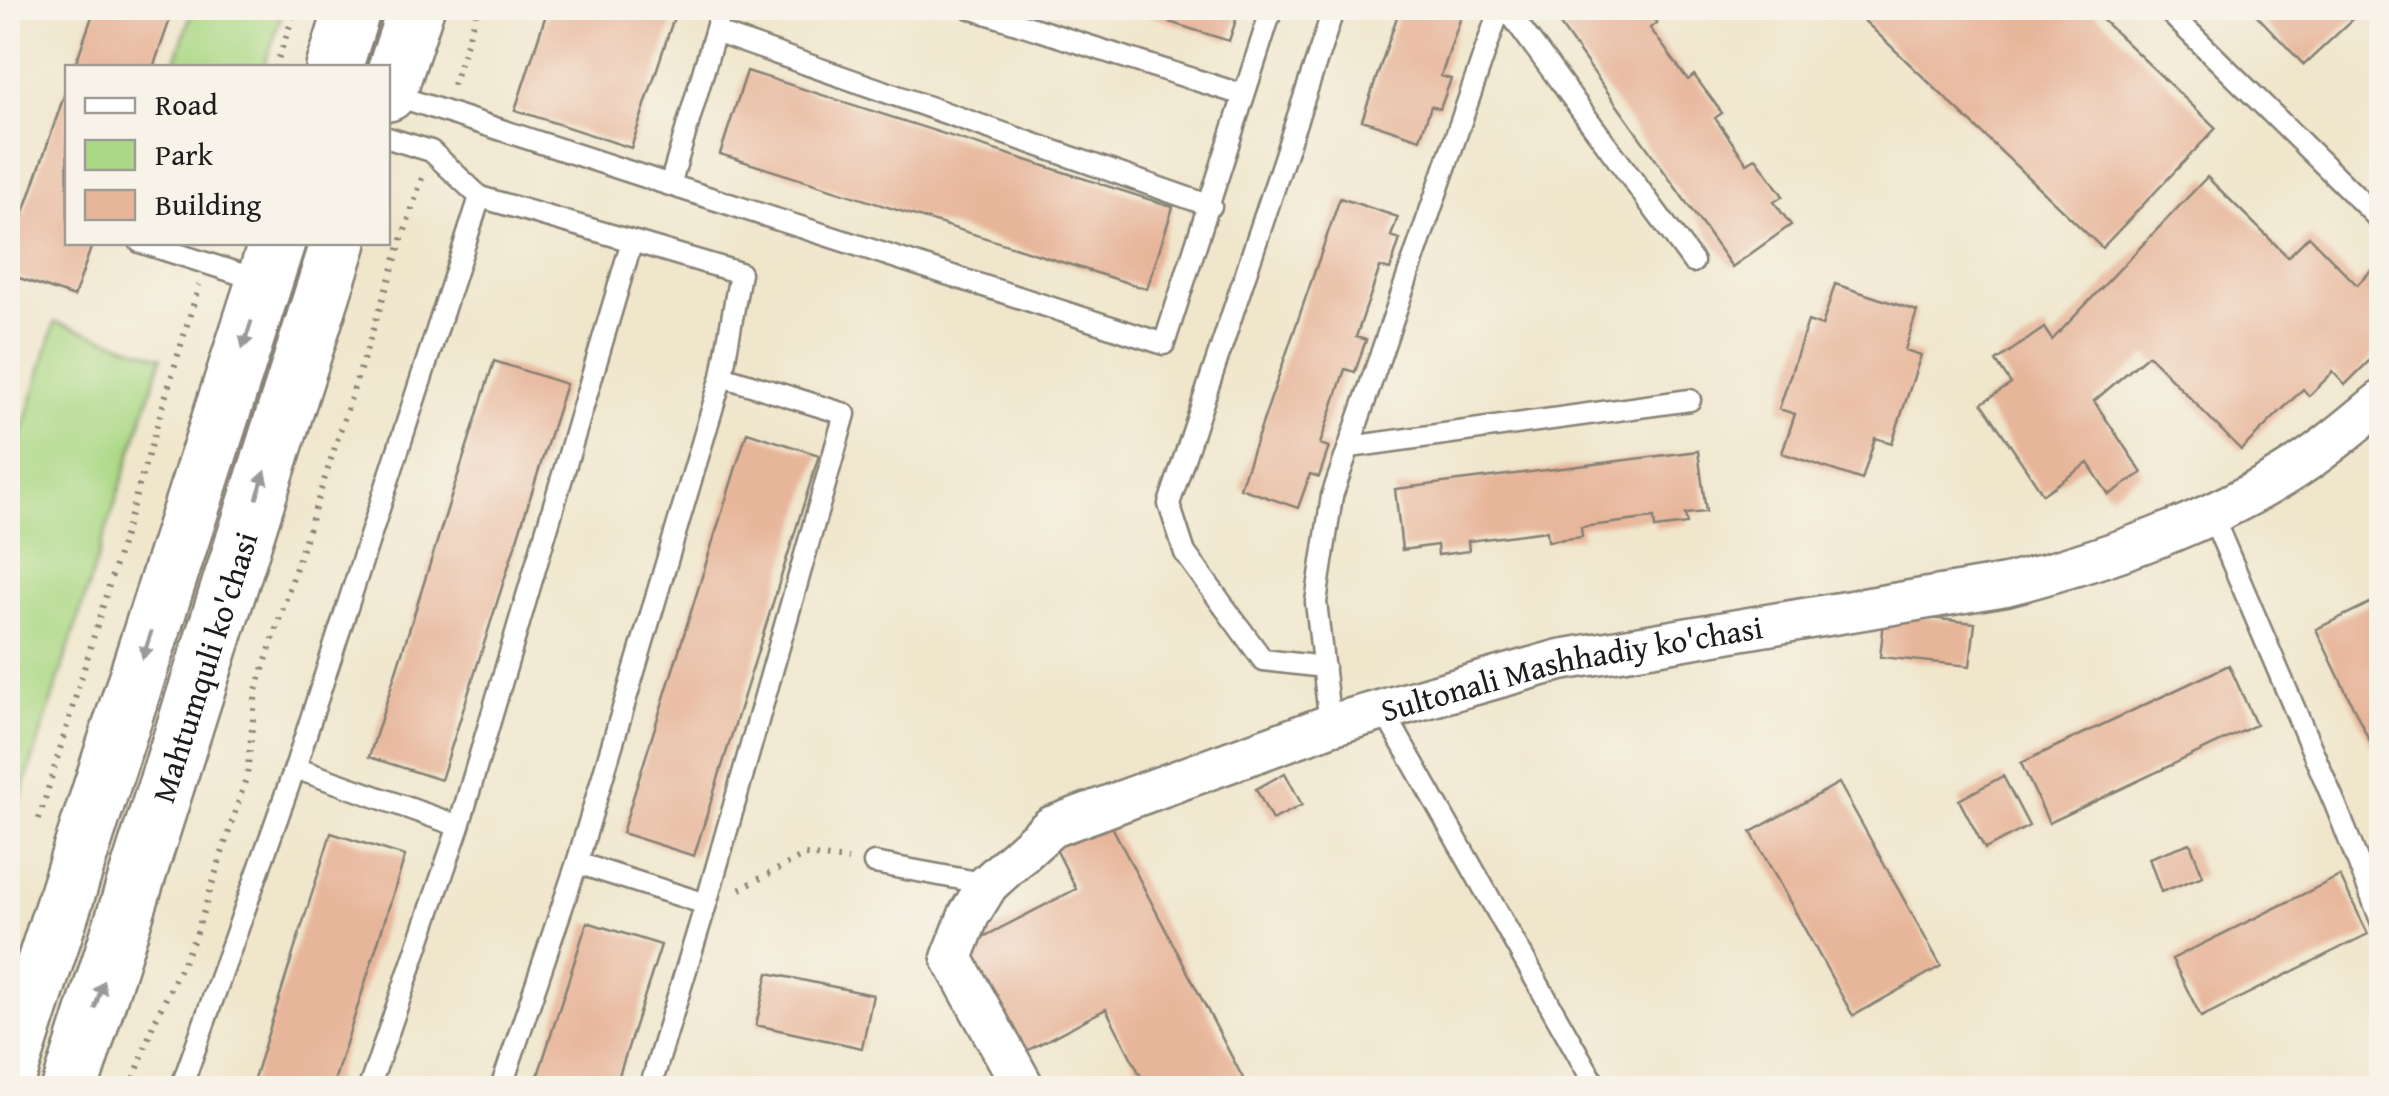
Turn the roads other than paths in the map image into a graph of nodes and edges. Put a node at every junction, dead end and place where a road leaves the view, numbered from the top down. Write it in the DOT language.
graph roads {
  1 [pos="353,8"];
  2 [pos="416,8"];
  3 [pos="722,8"];
  4 [pos="970,8"];
  5 [pos="1272,8"];
  6 [pos="1334,8"];
  7 [pos="1503,8"];
  8 [pos="2166,8"];
  9 [pos="715,32"];
  10 [pos="335,65"];
  11 [pos="390,87"];
  12 [pos="390,94"];
  13 [pos="1243,96"];
  14 [pos="390,139"];
  15 [pos="670,185"];
  16 [pos="480,197"];
  17 [pos="1211,206"];
  18 [pos="2382,222"];
  19 [pos="632,241"];
  20 [pos="150,245"];
  21 [pos="338,245"];
  22 [pos="271,262"];
  23 [pos="1694,262"];
  24 [pos="722,376"];
  25 [pos="1690,400"];
  26 [pos="2382,401"];
  27 [pos="1350,447"];
  28 [pos="2211,513"];
  29 [pos="1324,666"];
  30 [pos="1383,710"];
  31 [pos="1330,725"];
  32 [pos="295,768"];
  33 [pos="459,826"];
  34 [pos="59,836"];
  35 [pos="142,860"];
  36 [pos="576,863"];
  37 [pos="874,863"];
  38 [pos="988,884"];
  39 [pos="709,895"];
  40 [pos="2382,922"];
  41 [pos="17,1012"];
  42 [pos="8,1076"];
  43 [pos="70,1088"];
  44 [pos="182,1088"];
  45 [pos="369,1088"];
  46 [pos="501,1088"];
  47 [pos="650,1088"];
  48 [pos="1024,1088"];
  49 [pos="1597,1088"];
  1 -- 10 [label="main road"];
  2 -- 11 [label="main road"];
  3 -- 9 [label="lane"];
  4 -- 13 [label="lane"];
  5 -- 13 [label="lane"];
  6 -- 29 [label="lane"];
  7 -- 23 [label="lane"];
  7 -- 27 [label="lane"];
  8 -- 18 [label="lane"];
  9 -- 15 [label="lane"];
  9 -- 17 [label="lane"];
  12 -- 15 [label="lane"];
  13 -- 17 [label="lane"];
  14 -- 16 [label="lane"];
  15 -- 17 [label="lane"];
  16 -- 19 [label="lane"];
  16 -- 32 [label="lane"];
  19 -- 24 [label="lane"];
  19 -- 33 [label="lane"];
  20 -- 22 [label="lane"];
  35 -- 21 [label="main road, Mahtumquli ko'chasi, one-way"];
  22 -- 34 [label="main road, Mahtumquli ko'chasi, one-way"];
  24 -- 36 [label="lane"];
  24 -- 39 [label="lane"];
  25 -- 27 [label="lane"];
  26 -- 28 [label="street, Sultonali Mashhadiy ko'chasi"];
  27 -- 29 [label="lane"];
  28 -- 30 [label="street, Sultonali Mashhadiy ko'chasi"];
  28 -- 40 [label="lane"];
  29 -- 31 [label="lane"];
  30 -- 31 [label="street, Sultonali Mashhadiy ko'chasi"];
  30 -- 49 [label="lane"];
  31 -- 38 [label="street, Sultonali Mashhadiy ko'chasi"];
  32 -- 33 [label="lane"];
  32 -- 44 [label="lane"];
  33 -- 45 [label="lane"];
  34 -- 35 [label="main road"];
  34 -- 41 [label="main road, Mahtumquli ko'chasi"];
  43 -- 35 [label="main road, Mahtumquli ko'chasi, one-way"];
  36 -- 39 [label="lane"];
  36 -- 46 [label="lane"];
  37 -- 38 [label="lane"];
  38 -- 48 [label="street, Sultonali Mashhadiy ko'chasi"];
  39 -- 47 [label="lane"];
  41 -- 42 [label="main road, Mahtumquli ko'chasi"];
}
